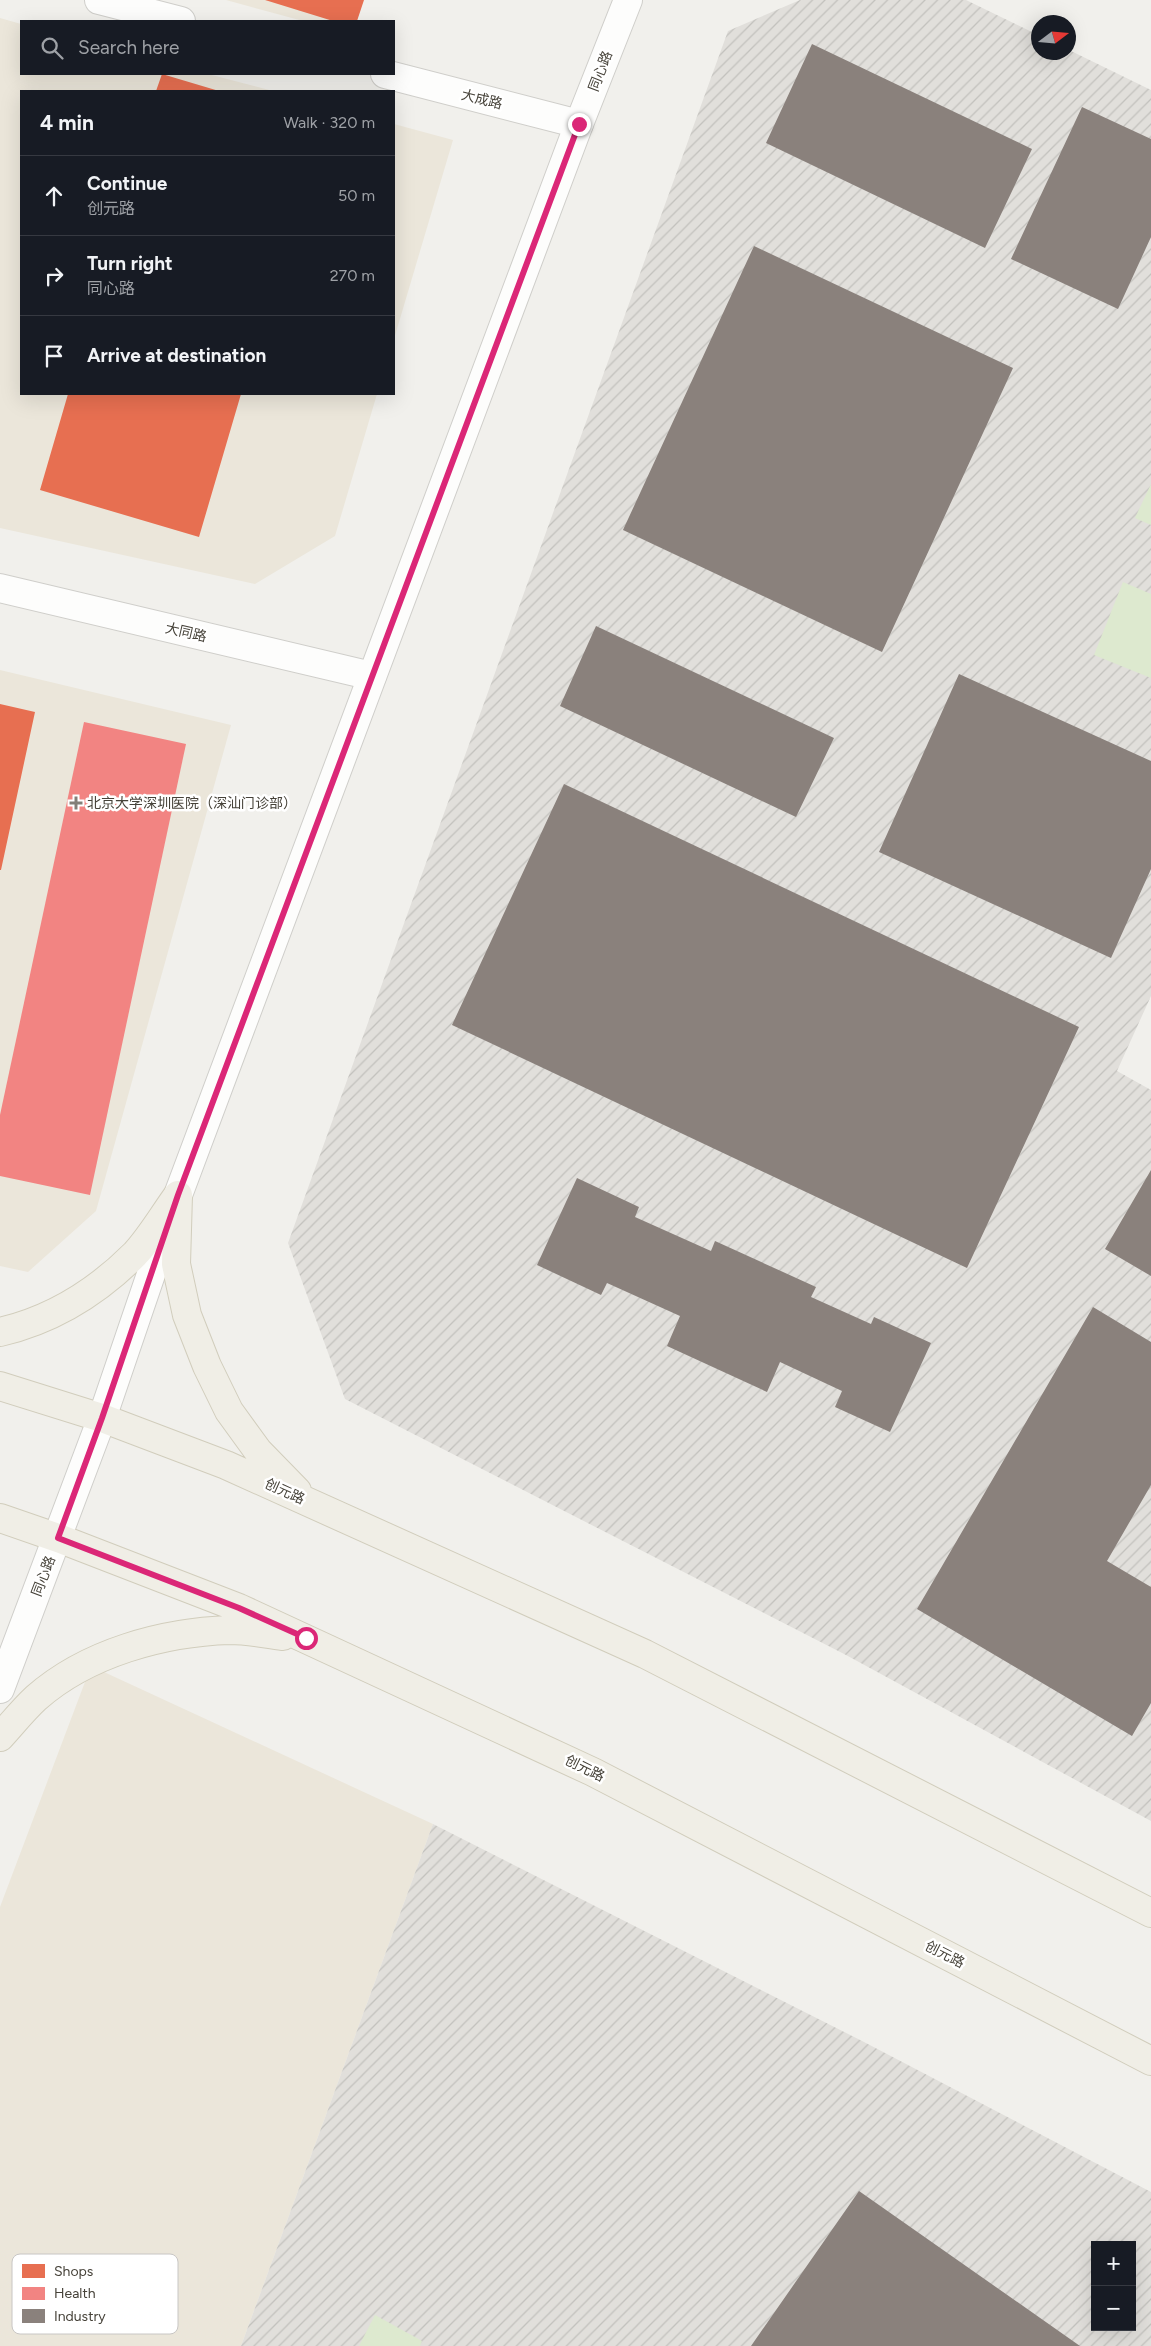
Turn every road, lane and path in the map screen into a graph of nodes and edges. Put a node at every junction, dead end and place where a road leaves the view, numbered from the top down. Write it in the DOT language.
graph roads {
  1 [pos="99,0"];
  2 [pos="628,0"];
  3 [pos="177,20"];
  4 [pos="389,75"];
  5 [pos="579,124"];
  6 [pos="0,588"];
  7 [pos="372,676"];
  8 [pos="178,1195"];
  9 [pos="0,1332"];
  10 [pos="0,1386"];
  11 [pos="102,1418"];
  12 [pos="307,1502"];
  13 [pos="0,1518"];
  14 [pos="58,1538"];
  15 [pos="306,1638"];
  16 [pos="0,1689"];
  17 [pos="0,1737"];
  18 [pos="1151,1913"];
  19 [pos="1151,2061"];
  1 -- 3 [label="street"];
  2 -- 5 [label="street, 同心路"];
  4 -- 5 [label="street, 大成路"];
  5 -- 7 [label="street, 同心路"];
  6 -- 7 [label="street, 大同路"];
  7 -- 8 [label="street, 同心路"];
  8 -- 9 [label="main road"];
  8 -- 11 [label="street, 同心路"];
  8 -- 12 [label="main road"];
  10 -- 11 [label="main road, 创元路"];
  11 -- 12 [label="main road, 创元路"];
  11 -- 14 [label="street, 同心路"];
  12 -- 18 [label="main road, 创元路"];
  13 -- 14 [label="main road, 创元路"];
  14 -- 15 [label="main road, 创元路"];
  14 -- 16 [label="street, 同心路"];
  15 -- 17 [label="main road"];
  15 -- 19 [label="main road, 创元路"];
}
